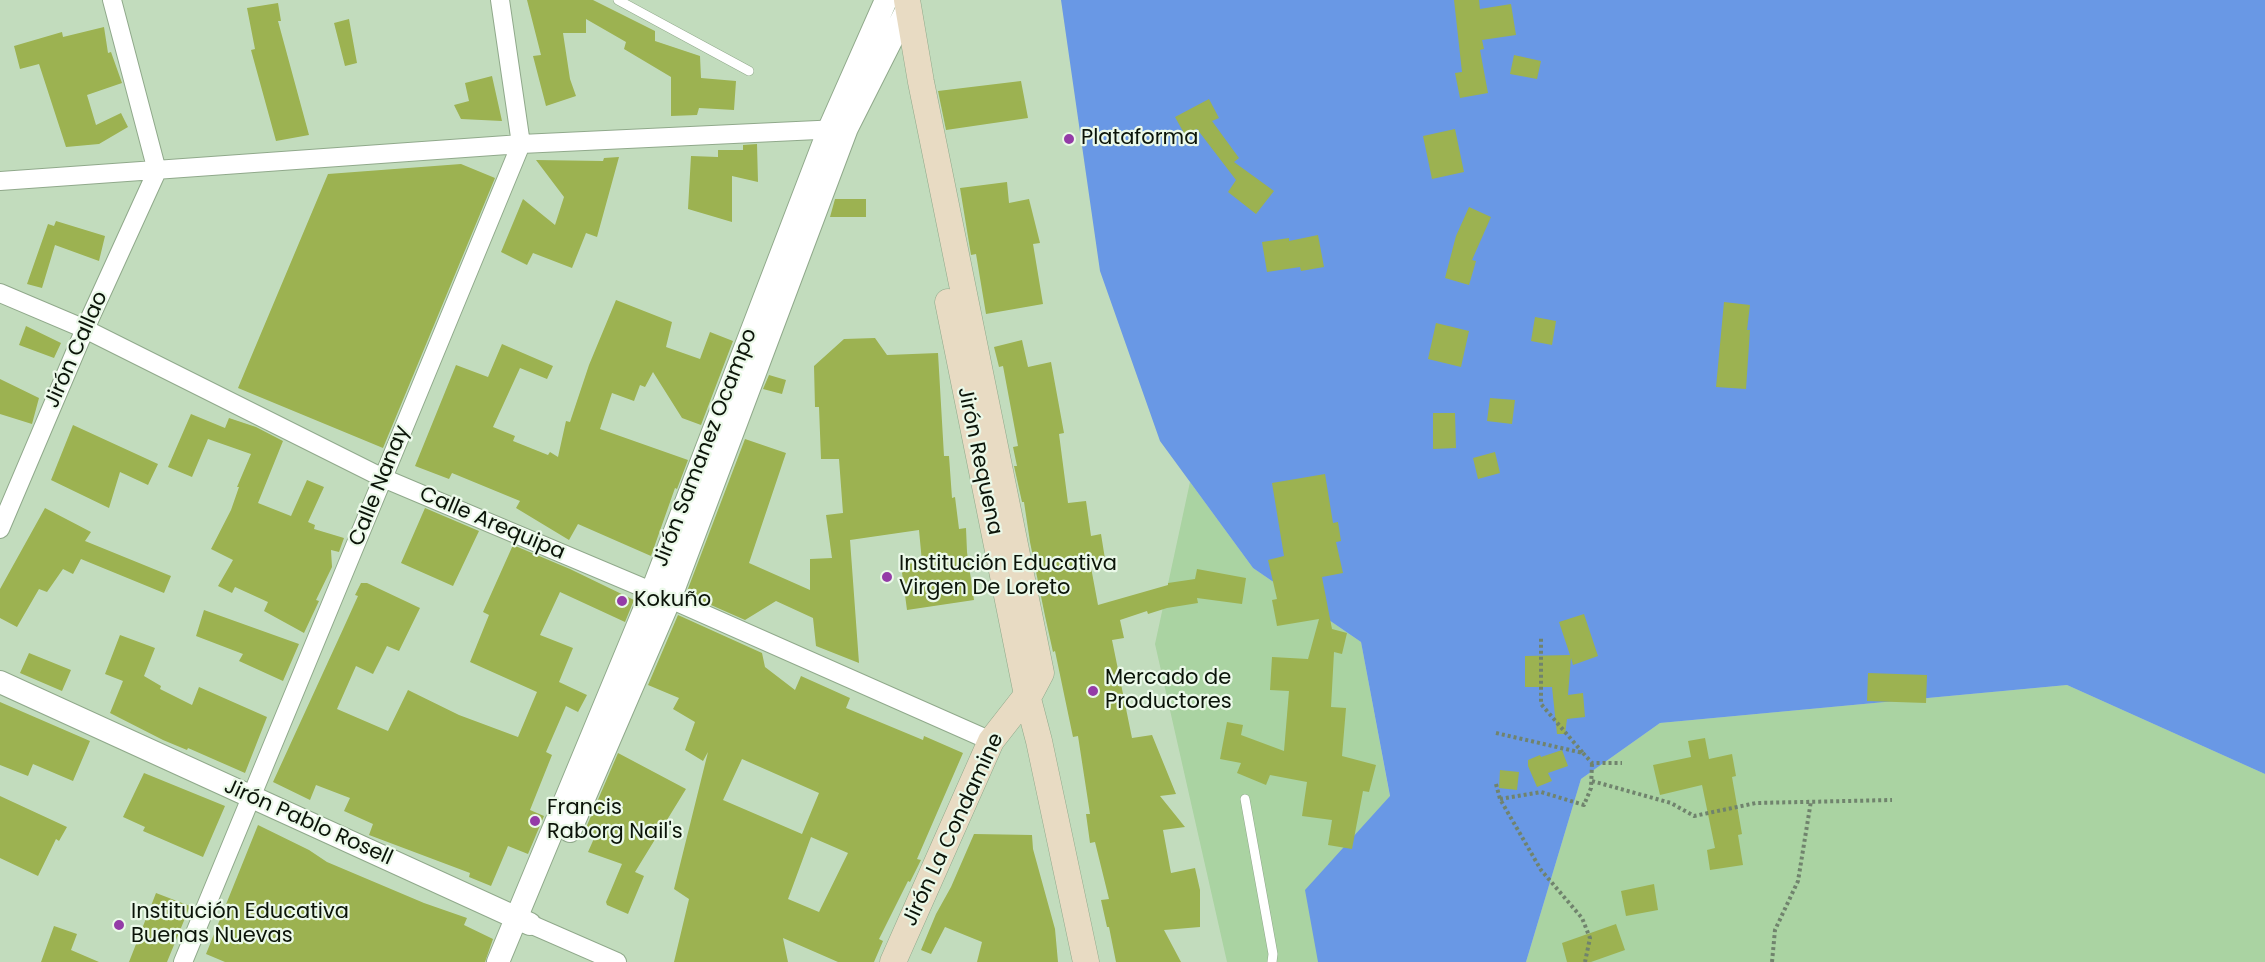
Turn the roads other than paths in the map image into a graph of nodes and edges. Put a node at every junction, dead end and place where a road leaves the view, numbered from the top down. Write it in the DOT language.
graph roads {
  1 [pos="112,0"];
  2 [pos="500,0"];
  3 [pos="618,0"];
  4 [pos="897,7"];
  5 [pos="749,71"];
  6 [pos="838,129"];
  7 [pos="521,144"];
  8 [pos="157,171"];
  9 [pos="0,181"];
  10 [pos="0,293"];
  11 [pos="85,329"];
  12 [pos="972,381"];
  13 [pos="383,478"];
  14 [pos="0,529"];
  15 [pos="661,595"];
  16 [pos="1041,672"];
  17 [pos="0,682"];
  18 [pos="1027,695"];
  19 [pos="991,741"];
  20 [pos="251,797"];
  21 [pos="1245,799"];
  22 [pos="524,921"];
  23 [pos="183,962"];
  24 [pos="498,962"];
  25 [pos="513,962"];
  26 [pos="617,962"];
  27 [pos="893,962"];
  28 [pos="1086,962"];
  29 [pos="1272,962"];
  1 -- 8 [label="street"];
  2 -- 7 [label="street"];
  3 -- 5 [label="lane"];
  4 -- 6 [label="street, Jirón Samanez Ocampo"];
  4 -- 6 [label="street, Jirón Samanez Ocampo"];
  4 -- 12 [label="main road, Jirón Requena"];
  6 -- 7 [label="street"];
  6 -- 15 [label="street, Jirón Samanez Ocampo"];
  7 -- 8 [label="street"];
  7 -- 13 [label="street, Calle Nanay"];
  8 -- 9 [label="street"];
  8 -- 11 [label="street, Jirón Callao"];
  10 -- 11 [label="street, Calle Arequipa"];
  11 -- 13 [label="street, Calle Arequipa"];
  11 -- 14 [label="street, Jirón Callao"];
  12 -- 16 [label="main road, Jirón Requena"];
  12 -- 18 [label="main road, Jirón Requena"];
  13 -- 15 [label="street, Calle Arequipa"];
  13 -- 20 [label="street, Calle Nanay"];
  15 -- 19 [label="street, Calle Arequipa"];
  15 -- 22 [label="street, Jirón Samanez Ocampo"];
  16 -- 18 [label="main road, Jirón La Condamine"];
  17 -- 20 [label="street, Jirón Pablo Rosell"];
  18 -- 19 [label="main road, Jirón La Condamine"];
  18 -- 28 [label="main road, Jirón Requena"];
  19 -- 27 [label="main road, Jirón La Condamine"];
  20 -- 22 [label="street, Jirón Pablo Rosell"];
  20 -- 23 [label="street, Calle Nanay"];
  21 -- 29 [label="lane"];
  22 -- 24 [label="street, Jirón Samanez Ocampo"];
  22 -- 25 [label="street, Jirón Samanez Ocampo"];
  22 -- 26 [label="street, Jirón Pablo Rosell"];
}
